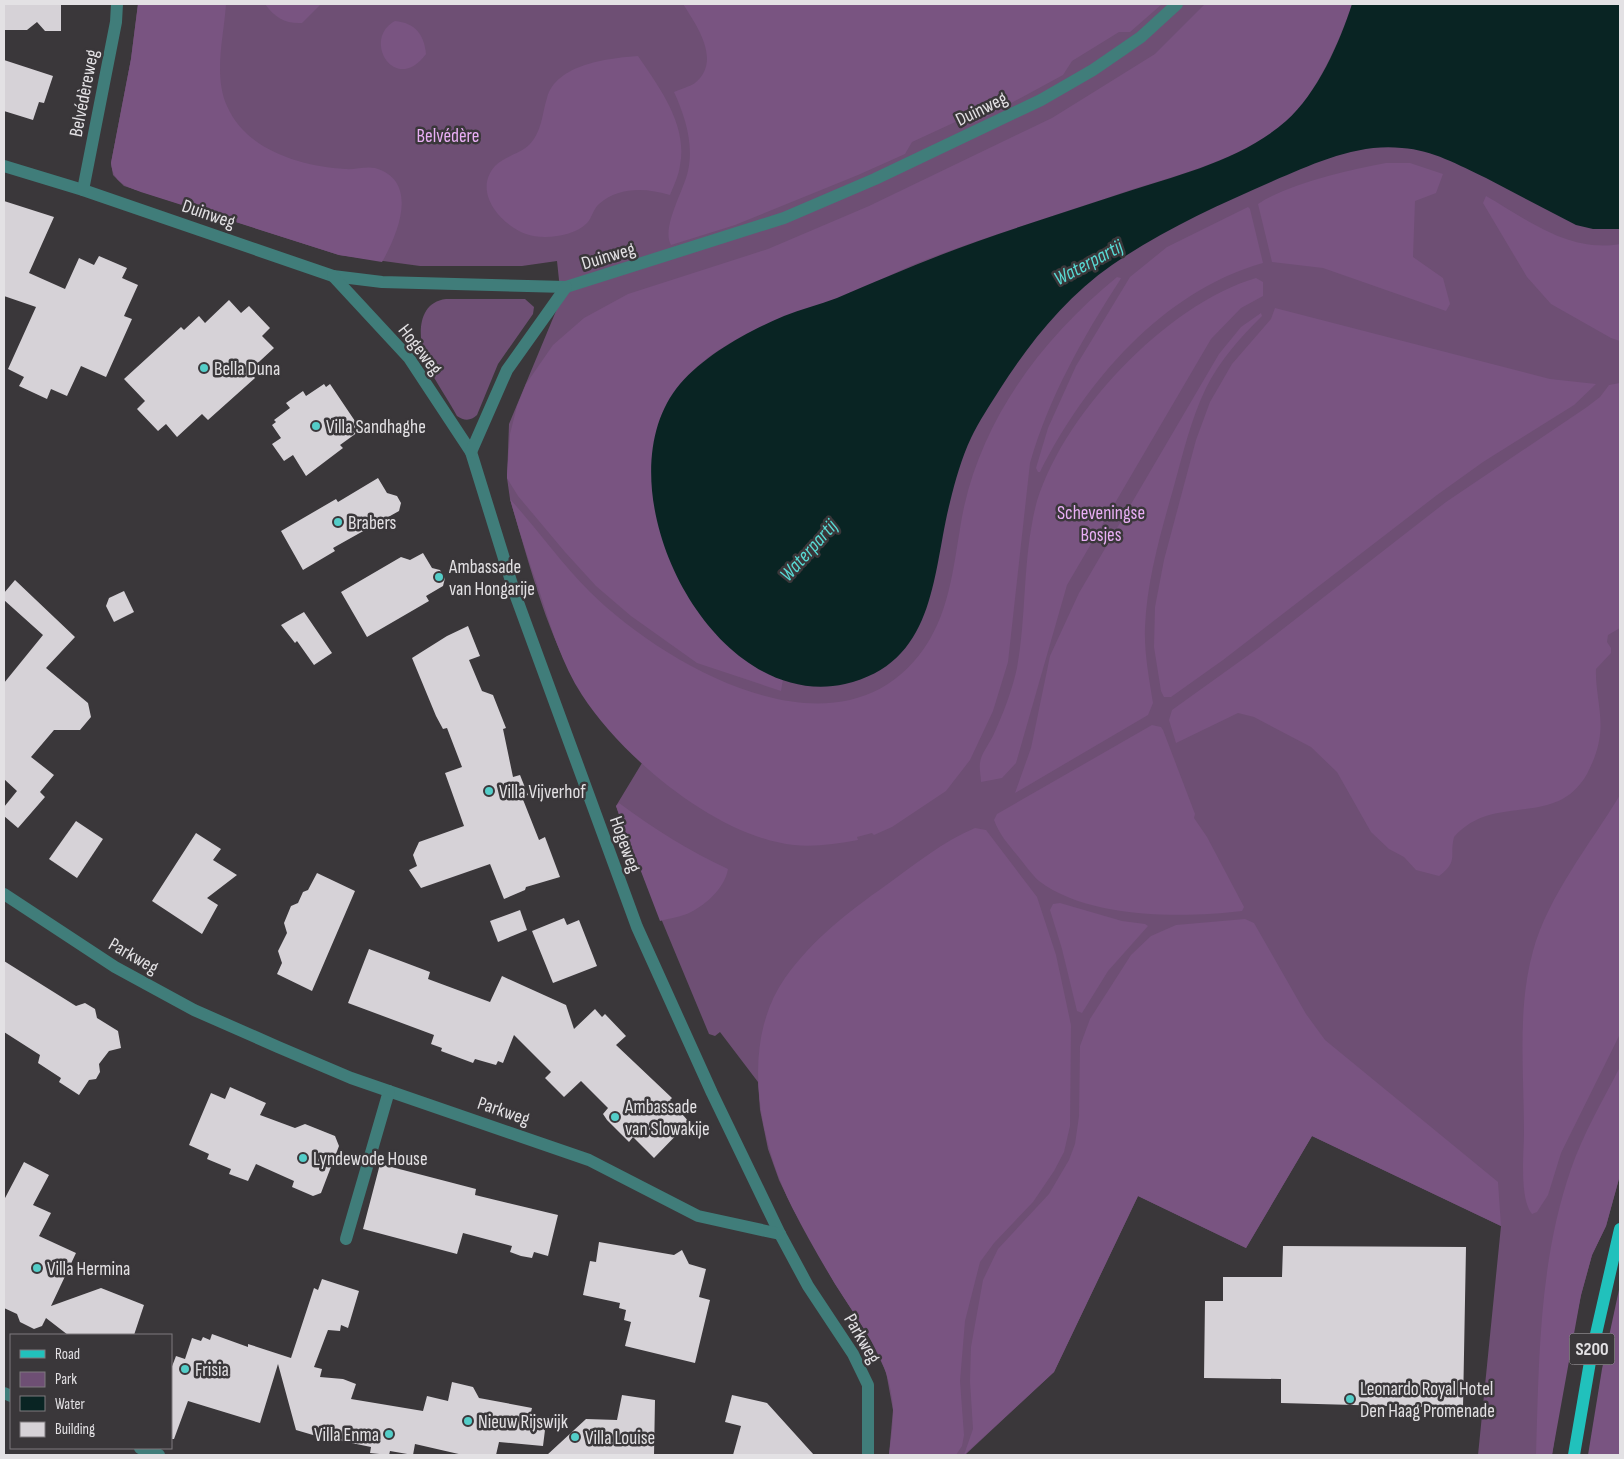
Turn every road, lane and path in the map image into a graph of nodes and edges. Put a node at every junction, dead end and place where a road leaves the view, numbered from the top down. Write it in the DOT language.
graph roads {
  1 [pos="117,4"];
  2 [pos="1177,4"];
  3 [pos="4,166"];
  4 [pos="83,190"];
  5 [pos="333,276"];
  6 [pos="566,287"];
  7 [pos="471,452"];
  8 [pos="4,894"];
  9 [pos="388,1091"];
  10 [pos="1620,1229"];
  11 [pos="780,1234"];
  12 [pos="346,1239"];
  13 [pos="143,1449"];
  14 [pos="159,1455"];
  15 [pos="868,1455"];
  16 [pos="1574,1455"];
  1 -- 4 [label="street, Belvédèreweg"];
  2 -- 6 [label="street, Duinweg"];
  3 -- 4 [label="street, Duinweg"];
  4 -- 5 [label="street, Duinweg"];
  5 -- 6 [label="street, Duinweg"];
  5 -- 7 [label="street, Hogeweg"];
  6 -- 7 [label="street"];
  7 -- 11 [label="street, Hogeweg"];
  8 -- 9 [label="street, Parkweg"];
  9 -- 11 [label="street, Parkweg"];
  9 -- 12 [label="street"];
  10 -- 16 [label="main road, S200"];
  11 -- 15 [label="street, Parkweg"];
  13 -- 14 [label="street"];
}
